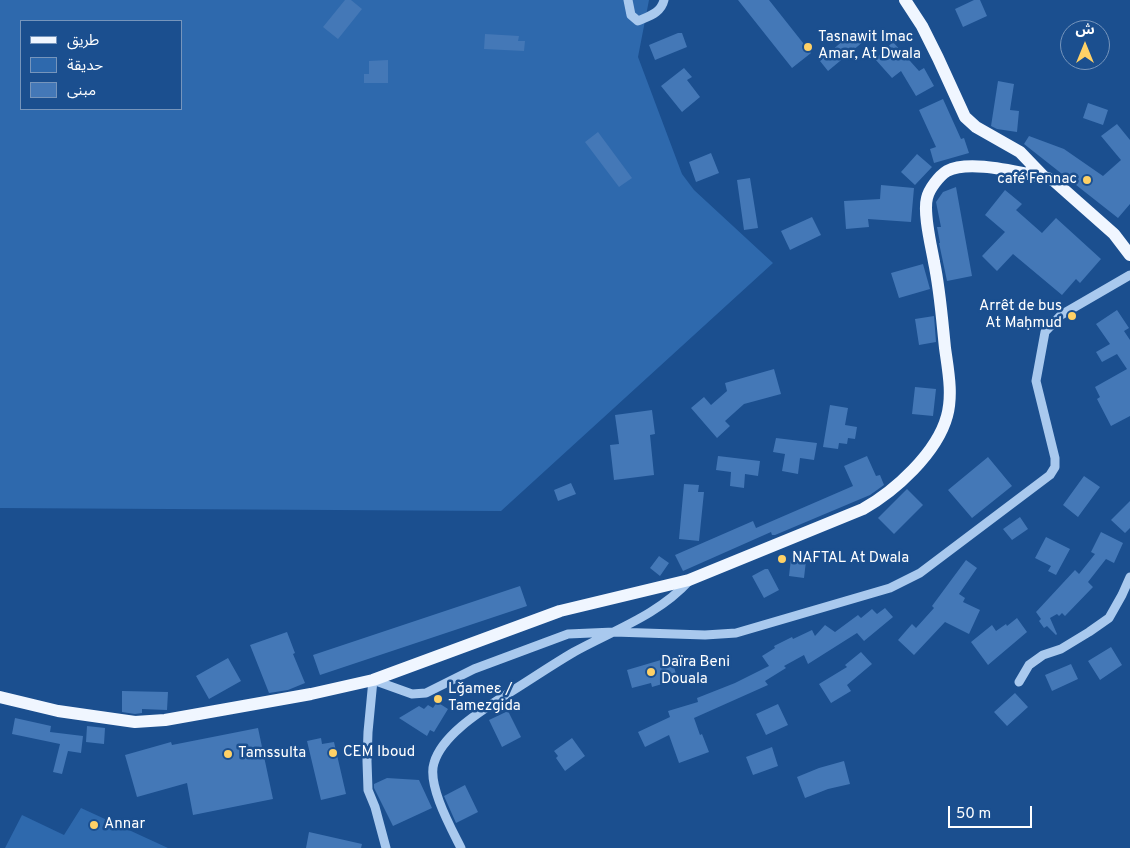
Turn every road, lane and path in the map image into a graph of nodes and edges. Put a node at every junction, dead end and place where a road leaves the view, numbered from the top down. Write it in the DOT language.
graph roads {
  1 [pos="628,0"];
  2 [pos="664,0"];
  3 [pos="905,0"];
  4 [pos="1044,177"];
  5 [pos="1130,255"];
  6 [pos="1130,275"];
  7 [pos="1130,577"];
  8 [pos="689,580"];
  9 [pos="614,632"];
  10 [pos="374,680"];
  11 [pos="1019,682"];
  12 [pos="0,698"];
  13 [pos="386,848"];
  14 [pos="461,848"];
  1 -- 2 [label="street"];
  3 -- 4 [label="main road"];
  4 -- 5 [label="main road"];
  4 -- 8 [label="main road"];
  6 -- 9 [label="street"];
  7 -- 11 [label="street"];
  8 -- 9 [label="street"];
  8 -- 10 [label="main road"];
  9 -- 10 [label="street"];
  9 -- 14 [label="street"];
  10 -- 12 [label="main road"];
  10 -- 13 [label="street"];
}
